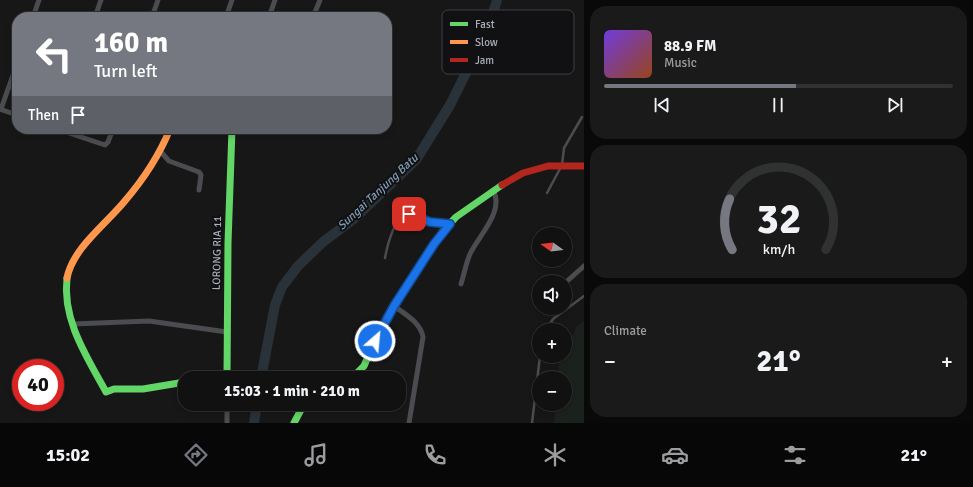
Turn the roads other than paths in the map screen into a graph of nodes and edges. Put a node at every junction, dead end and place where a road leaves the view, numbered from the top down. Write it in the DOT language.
graph roads {
  1 [pos="39,0"];
  2 [pos="101,0"];
  3 [pos="158,0"];
  4 [pos="232,0"];
  5 [pos="275,0"];
  6 [pos="320,0"];
  7 [pos="35,12"];
  8 [pos="96,12"];
  9 [pos="154,12"];
  10 [pos="228,12"];
  11 [pos="271,12"];
  12 [pos="315,12"];
  13 [pos="12,78"];
  14 [pos="1,109"];
  15 [pos="12,113"];
  16 [pos="582,117"];
  17 [pos="72,134"];
  18 [pos="111,134"];
  19 [pos="168,134"];
  20 [pos="232,134"];
  21 [pos="161,152"];
  22 [pos="562,165"];
  23 [pos="584,166"];
  24 [pos="199,190"];
  25 [pos="493,190"];
  26 [pos="547,193"];
  27 [pos="450,224"];
  28 [pos="385,258"];
  29 [pos="584,266"];
  30 [pos="572,277"];
  31 [pos="461,284"];
  32 [pos="584,296"];
  33 [pos="394,306"];
  34 [pos="551,323"];
  35 [pos="73,324"];
  36 [pos="227,332"];
  37 [pos="539,363"];
  38 [pos="227,371"];
  39 [pos="359,371"];
  40 [pos="178,383"];
  41 [pos="227,411"];
  42 [pos="300,411"];
  43 [pos="227,423"];
  44 [pos="294,423"];
  45 [pos="408,423"];
  46 [pos="532,423"];
  1 -- 7 [label="street"];
  2 -- 8 [label="street"];
  3 -- 9 [label="street"];
  4 -- 10 [label="street"];
  5 -- 11 [label="street"];
  6 -- 12 [label="street"];
  13 -- 14 [label="street"];
  14 -- 15 [label="street"];
  16 -- 22 [label="lane"];
  17 -- 18 [label="street"];
  19 -- 21 [label="street"];
  20 -- 36 [label="street, LORONG RIA 11"];
  21 -- 24 [label="street"];
  21 -- 35 [label="street"];
  22 -- 23 [label="street"];
  22 -- 25 [label="street"];
  22 -- 26 [label="lane"];
  25 -- 27 [label="street"];
  25 -- 31 [label="street"];
  27 -- 28 [label="lane"];
  27 -- 33 [label="street"];
  29 -- 30 [label="street"];
  32 -- 34 [label="lane"];
  33 -- 39 [label="street"];
  33 -- 45 [label="street"];
  35 -- 36 [label="street"];
  35 -- 40 [label="street"];
  36 -- 38 [label="street, LORONG RIA 11"];
  37 -- 46 [label="lane"];
  41 -- 43 [label="street"];
  42 -- 44 [label="street"];
}
